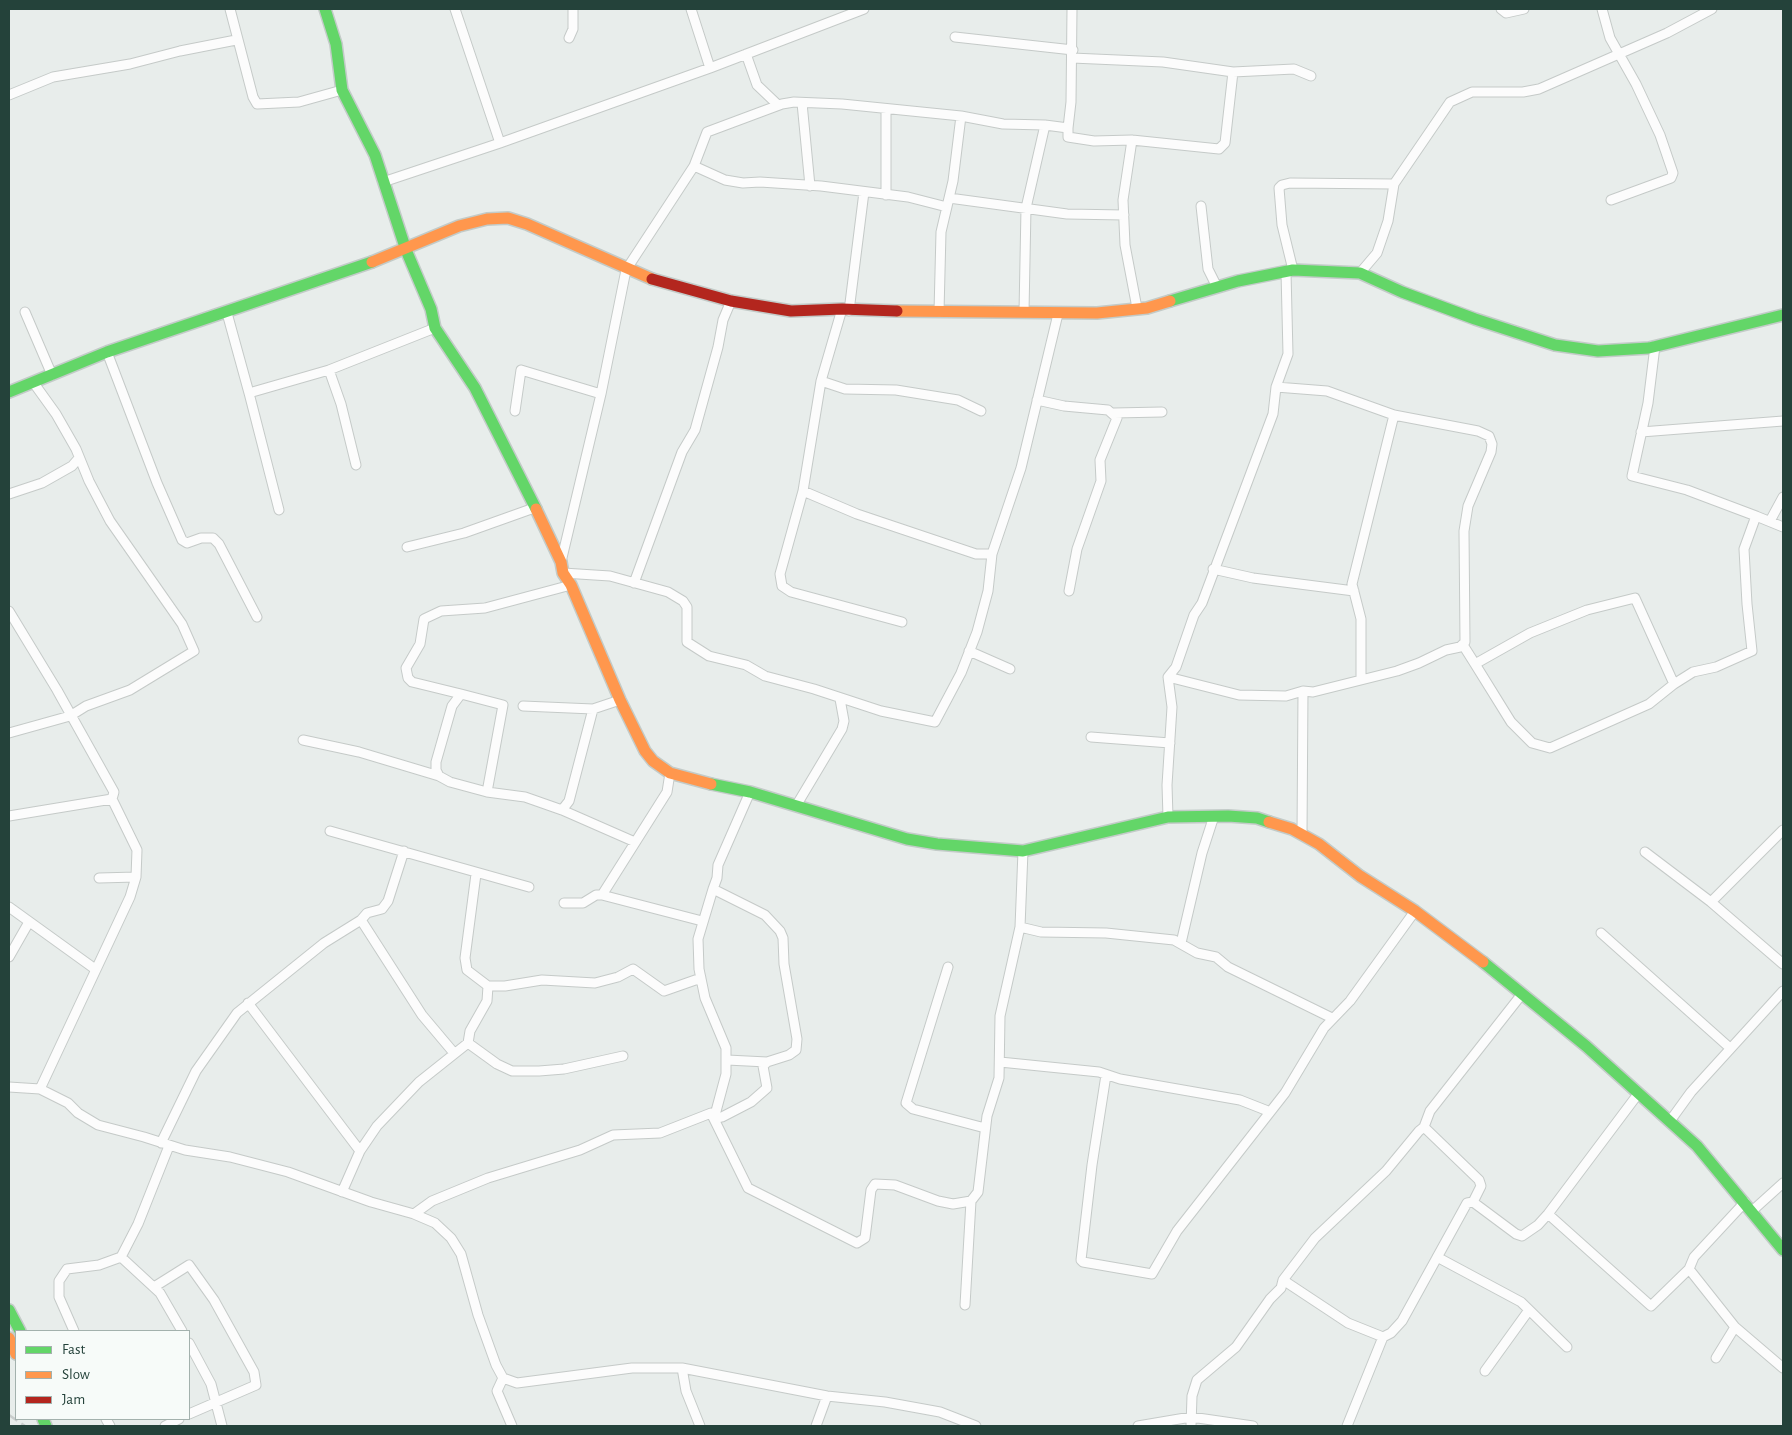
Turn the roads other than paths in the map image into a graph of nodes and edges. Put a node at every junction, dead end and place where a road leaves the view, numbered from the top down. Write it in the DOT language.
graph roads {
  1 [pos="230,9"];
  2 [pos="325,9"];
  3 [pos="455,9"];
  4 [pos="573,9"];
  5 [pos="691,9"];
  6 [pos="864,9"];
  7 [pos="1072,9"];
  8 [pos="1501,9"];
  9 [pos="1524,9"];
  10 [pos="1602,9"];
  11 [pos="1712,9"];
  12 [pos="955,37"];
  13 [pos="569,38"];
  14 [pos="236,40"];
  15 [pos="746,54"];
  16 [pos="1072,54"];
  17 [pos="1618,55"];
  18 [pos="710,68"];
  19 [pos="1234,72"];
  20 [pos="1311,76"];
  21 [pos="342,90"];
  22 [pos="9,95"];
  23 [pos="802,103"];
  24 [pos="778,105"];
  25 [pos="886,109"];
  26 [pos="961,116"];
  27 [pos="1045,125"];
  28 [pos="1068,128"];
  29 [pos="1132,140"];
  30 [pos="500,143"];
  31 [pos="694,166"];
  32 [pos="383,182"];
  33 [pos="1394,184"];
  34 [pos="810,186"];
  35 [pos="864,192"];
  36 [pos="886,194"];
  37 [pos="1612,200"];
  38 [pos="948,202"];
  39 [pos="1201,206"];
  40 [pos="1026,208"];
  41 [pos="1124,215"];
  42 [pos="406,250"];
  43 [pos="626,270"];
  44 [pos="1289,271"];
  45 [pos="1360,273"];
  46 [pos="1217,288"];
  47 [pos="730,301"];
  48 [pos="1137,308"];
  49 [pos="845,310"];
  50 [pos="25,312"];
  51 [pos="939,312"];
  52 [pos="1024,312"];
  53 [pos="227,313"];
  54 [pos="1058,314"];
  55 [pos="1783,315"];
  56 [pos="435,328"];
  57 [pos="1655,346"];
  58 [pos="107,352"];
  59 [pos="329,370"];
  60 [pos="52,375"];
  61 [pos="821,381"];
  62 [pos="33,382"];
  63 [pos="1276,388"];
  64 [pos="9,392"];
  65 [pos="249,393"];
  66 [pos="601,394"];
  67 [pos="1037,400"];
  68 [pos="514,411"];
  69 [pos="981,411"];
  70 [pos="1162,412"];
  71 [pos="1114,413"];
  72 [pos="1394,414"];
  73 [pos="1783,421"];
  74 [pos="1640,432"];
  75 [pos="79,458"];
  76 [pos="356,465"];
  77 [pos="803,490"];
  78 [pos="9,494"];
  79 [pos="1783,497"];
  80 [pos="534,508"];
  81 [pos="279,510"];
  82 [pos="1756,516"];
  83 [pos="1770,521"];
  84 [pos="1783,527"];
  85 [pos="407,547"];
  86 [pos="992,554"];
  87 [pos="562,567"];
  88 [pos="1213,569"];
  89 [pos="634,582"];
  90 [pos="571,585"];
  91 [pos="1069,591"];
  92 [pos="1354,591"];
  93 [pos="9,611"];
  94 [pos="257,617"];
  95 [pos="902,622"];
  96 [pos="1463,645"];
  97 [pos="969,651"];
  98 [pos="1475,664"];
  99 [pos="1010,669"];
  100 [pos="1168,677"];
  101 [pos="1361,679"];
  102 [pos="1674,684"];
  103 [pos="1303,691"];
  104 [pos="461,694"];
  105 [pos="840,699"];
  106 [pos="620,700"];
  107 [pos="523,706"];
  108 [pos="593,709"];
  109 [pos="70,716"];
  110 [pos="9,733"];
  111 [pos="1091,737"];
  112 [pos="303,740"];
  113 [pos="1170,743"];
  114 [pos="670,773"];
  115 [pos="439,776"];
  116 [pos="487,792"];
  117 [pos="750,792"];
  118 [pos="112,799"];
  119 [pos="796,806"];
  120 [pos="562,810"];
  121 [pos="9,816"];
  122 [pos="1214,816"];
  123 [pos="1168,817"];
  124 [pos="1783,830"];
  125 [pos="330,831"];
  126 [pos="1302,835"];
  127 [pos="635,842"];
  128 [pos="404,851"];
  129 [pos="1023,851"];
  130 [pos="1645,852"];
  131 [pos="476,874"];
  132 [pos="136,877"];
  133 [pos="99,878"];
  134 [pos="529,887"];
  135 [pos="713,889"];
  136 [pos="602,895"];
  137 [pos="1711,902"];
  138 [pos="564,903"];
  139 [pos="9,907"];
  140 [pos="1415,911"];
  141 [pos="361,920"];
  142 [pos="702,921"];
  143 [pos="29,922"];
  144 [pos="1020,926"];
  145 [pos="1600,933"];
  146 [pos="1181,943"];
  147 [pos="9,957"];
  148 [pos="1783,964"];
  149 [pos="948,967"];
  150 [pos="95,969"];
  151 [pos="701,978"];
  152 [pos="488,986"];
  153 [pos="1783,992"];
  154 [pos="1522,994"];
  155 [pos="248,1003"];
  156 [pos="1332,1018"];
  157 [pos="468,1043"];
  158 [pos="1730,1048"];
  159 [pos="454,1053"];
  160 [pos="623,1056"];
  161 [pos="727,1060"];
  162 [pos="767,1062"];
  163 [pos="1000,1062"];
  164 [pos="1106,1074"];
  165 [pos="9,1087"];
  166 [pos="40,1089"];
  167 [pos="1638,1094"];
  168 [pos="1268,1111"];
  169 [pos="713,1114"];
  170 [pos="1670,1121"];
  171 [pos="1424,1127"];
  172 [pos="985,1128"];
  173 [pos="165,1144"];
  174 [pos="360,1151"];
  175 [pos="1783,1184"];
  176 [pos="342,1192"];
  177 [pos="971,1201"];
  178 [pos="1472,1202"];
  179 [pos="1748,1207"];
  180 [pos="414,1214"];
  181 [pos="1548,1214"];
  182 [pos="1783,1250"];
  183 [pos="121,1257"];
  184 [pos="1437,1257"];
  185 [pos="1690,1269"];
  186 [pos="1283,1280"];
  187 [pos="154,1287"];
  188 [pos="965,1305"];
  189 [pos="9,1310"];
  190 [pos="1530,1310"];
  191 [pos="1735,1327"];
  192 [pos="19,1330"];
  193 [pos="74,1330"];
  194 [pos="180,1330"];
  195 [pos="1383,1337"];
  196 [pos="9,1338"];
  197 [pos="190,1346"];
  198 [pos="1567,1347"];
  199 [pos="15,1352"];
  200 [pos="1716,1358"];
  201 [pos="682,1368"];
  202 [pos="1783,1368"];
  203 [pos="1485,1372"];
  204 [pos="503,1378"];
  205 [pos="827,1396"];
  206 [pos="215,1402"];
  207 [pos="190,1414"];
  208 [pos="177,1420"];
  209 [pos="1191,1422"];
  210 [pos="965,1424"];
  211 [pos="165,1426"];
  212 [pos="222,1426"];
  213 [pos="512,1426"];
  214 [pos="700,1426"];
  215 [pos="816,1426"];
  216 [pos="976,1426"];
  217 [pos="1138,1426"];
  218 [pos="1252,1426"];
  219 [pos="1347,1426"];
  1 -- 14 [label="street"];
  2 -- 21 [label="main road"];
  3 -- 30 [label="street"];
  4 -- 13 [label="street"];
  5 -- 18 [label="street"];
  6 -- 15 [label="street"];
  7 -- 16 [label="street"];
  8 -- 9 [label="street"];
  10 -- 17 [label="street"];
  11 -- 17 [label="street"];
  12 -- 16 [label="street"];
  14 -- 21 [label="street"];
  14 -- 22 [label="street"];
  15 -- 18 [label="street"];
  15 -- 24 [label="street"];
  16 -- 19 [label="street"];
  16 -- 28 [label="street"];
  17 -- 33 [label="street"];
  17 -- 37 [label="street"];
  18 -- 30 [label="street"];
  19 -- 20 [label="street"];
  19 -- 29 [label="street"];
  21 -- 32 [label="main road"];
  23 -- 24 [label="street"];
  23 -- 25 [label="street"];
  23 -- 34 [label="street"];
  24 -- 31 [label="street"];
  25 -- 26 [label="street"];
  25 -- 36 [label="street"];
  26 -- 27 [label="street"];
  26 -- 38 [label="street"];
  27 -- 28 [label="street"];
  27 -- 40 [label="street"];
  28 -- 29 [label="street"];
  29 -- 41 [label="street"];
  30 -- 32 [label="street"];
  31 -- 34 [label="street"];
  31 -- 43 [label="street"];
  32 -- 42 [label="main road"];
  33 -- 44 [label="street"];
  33 -- 45 [label="street"];
  34 -- 35 [label="street"];
  35 -- 36 [label="street"];
  35 -- 49 [label="street"];
  36 -- 38 [label="street"];
  38 -- 40 [label="street"];
  38 -- 51 [label="street"];
  39 -- 46 [label="street"];
  40 -- 41 [label="street"];
  40 -- 52 [label="street"];
  41 -- 48 [label="street"];
  42 -- 43 [label="main road"];
  42 -- 53 [label="main road"];
  42 -- 56 [label="main road"];
  43 -- 47 [label="main road"];
  43 -- 66 [label="street"];
  44 -- 45 [label="main road"];
  44 -- 46 [label="main road"];
  44 -- 63 [label="street"];
  45 -- 57 [label="main road"];
  46 -- 48 [label="main road"];
  47 -- 49 [label="main road"];
  47 -- 89 [label="street"];
  48 -- 54 [label="main road"];
  49 -- 51 [label="main road"];
  49 -- 61 [label="street"];
  50 -- 60 [label="street"];
  51 -- 52 [label="main road"];
  52 -- 54 [label="main road"];
  53 -- 58 [label="main road"];
  53 -- 65 [label="street"];
  54 -- 67 [label="street"];
  55 -- 57 [label="main road"];
  56 -- 59 [label="street"];
  56 -- 80 [label="main road"];
  57 -- 74 [label="street"];
  58 -- 60 [label="main road"];
  58 -- 94 [label="street"];
  59 -- 65 [label="street"];
  59 -- 76 [label="street"];
  60 -- 62 [label="main road"];
  61 -- 69 [label="street"];
  61 -- 77 [label="street"];
  62 -- 64 [label="main road"];
  62 -- 75 [label="street"];
  63 -- 72 [label="street"];
  63 -- 88 [label="street"];
  65 -- 81 [label="street"];
  66 -- 68 [label="street"];
  66 -- 87 [label="street"];
  67 -- 71 [label="street"];
  67 -- 86 [label="street"];
  70 -- 71 [label="street"];
  71 -- 91 [label="street"];
  72 -- 92 [label="street"];
  72 -- 96 [label="street"];
  73 -- 74 [label="street"];
  74 -- 82 [label="street"];
  75 -- 78 [label="street"];
  75 -- 109 [label="street"];
  77 -- 86 [label="street"];
  77 -- 95 [label="street"];
  79 -- 83 [label="street"];
  80 -- 85 [label="street"];
  80 -- 87 [label="main road"];
  82 -- 83 [label="street"];
  82 -- 102 [label="street"];
  83 -- 84 [label="street"];
  86 -- 97 [label="street"];
  87 -- 89 [label="street"];
  87 -- 90 [label="main road"];
  88 -- 92 [label="street"];
  88 -- 100 [label="street"];
  89 -- 105 [label="street"];
  90 -- 104 [label="street"];
  90 -- 106 [label="main road"];
  92 -- 101 [label="street"];
  93 -- 109 [label="street"];
  96 -- 98 [label="street"];
  96 -- 101 [label="street"];
  97 -- 99 [label="street"];
  97 -- 105 [label="street"];
  98 -- 102 [label="street"];
  98 -- 102 [label="street"];
  100 -- 103 [label="street"];
  100 -- 113 [label="street"];
  101 -- 103 [label="street"];
  103 -- 126 [label="street"];
  104 -- 115 [label="street"];
  104 -- 116 [label="street"];
  105 -- 119 [label="street"];
  106 -- 108 [label="street"];
  106 -- 114 [label="main road"];
  107 -- 108 [label="street"];
  108 -- 120 [label="street"];
  109 -- 110 [label="street"];
  109 -- 118 [label="street"];
  111 -- 113 [label="street"];
  112 -- 115 [label="street"];
  113 -- 123 [label="street"];
  114 -- 117 [label="main road"];
  114 -- 127 [label="street"];
  115 -- 116 [label="street"];
  116 -- 120 [label="street"];
  117 -- 119 [label="main road"];
  117 -- 135 [label="street"];
  118 -- 121 [label="street"];
  118 -- 132 [label="street"];
  119 -- 129 [label="main road"];
  120 -- 127 [label="street"];
  122 -- 123 [label="main road"];
  122 -- 126 [label="main road"];
  122 -- 146 [label="street"];
  123 -- 129 [label="main road"];
  124 -- 137 [label="street"];
  125 -- 128 [label="street"];
  126 -- 140 [label="main road"];
  127 -- 136 [label="street"];
  128 -- 131 [label="street"];
  128 -- 141 [label="street"];
  129 -- 144 [label="street"];
  130 -- 137 [label="street"];
  131 -- 134 [label="street"];
  131 -- 152 [label="street"];
  132 -- 133 [label="street"];
  132 -- 150 [label="street"];
  135 -- 142 [label="street"];
  135 -- 162 [label="street"];
  136 -- 138 [label="street"];
  136 -- 142 [label="street"];
  137 -- 148 [label="street"];
  139 -- 143 [label="street"];
  140 -- 154 [label="main road"];
  140 -- 156 [label="street"];
  141 -- 155 [label="street"];
  141 -- 159 [label="street"];
  142 -- 151 [label="street"];
  143 -- 147 [label="street"];
  143 -- 150 [label="street"];
  144 -- 146 [label="street"];
  144 -- 163 [label="street"];
  145 -- 158 [label="street"];
  146 -- 156 [label="street"];
  149 -- 172 [label="street"];
  150 -- 166 [label="street"];
  151 -- 152 [label="street"];
  151 -- 161 [label="street"];
  152 -- 157 [label="street"];
  153 -- 158 [label="street"];
  154 -- 167 [label="main road"];
  154 -- 171 [label="street"];
  155 -- 173 [label="street"];
  155 -- 174 [label="street"];
  156 -- 168 [label="street"];
  157 -- 159 [label="street"];
  157 -- 160 [label="street"];
  158 -- 170 [label="street"];
  159 -- 174 [label="street"];
  161 -- 162 [label="street"];
  161 -- 169 [label="street"];
  162 -- 169 [label="street"];
  163 -- 164 [label="street"];
  163 -- 172 [label="street"];
  164 -- 168 [label="street"];
  164 -- 168 [label="street"];
  165 -- 166 [label="street"];
  166 -- 173 [label="street"];
  167 -- 170 [label="main road"];
  167 -- 181 [label="street"];
  169 -- 177 [label="street"];
  169 -- 180 [label="street"];
  170 -- 179 [label="main road"];
  171 -- 178 [label="street"];
  171 -- 186 [label="street"];
  172 -- 177 [label="street"];
  173 -- 176 [label="street"];
  173 -- 183 [label="street"];
  174 -- 176 [label="street"];
  175 -- 179 [label="street"];
  176 -- 180 [label="street"];
  177 -- 188 [label="street"];
  178 -- 181 [label="street"];
  178 -- 184 [label="street"];
  179 -- 182 [label="main road"];
  179 -- 185 [label="street"];
  180 -- 204 [label="street"];
  181 -- 185 [label="street"];
  183 -- 187 [label="street"];
  183 -- 193 [label="street"];
  184 -- 190 [label="street"];
  184 -- 195 [label="street"];
  185 -- 191 [label="street"];
  186 -- 195 [label="street"];
  186 -- 209 [label="street"];
  187 -- 194 [label="street"];
  187 -- 206 [label="street"];
  189 -- 192 [label="main road"];
  190 -- 198 [label="street"];
  190 -- 203 [label="street"];
  191 -- 200 [label="street"];
  191 -- 202 [label="street"];
  195 -- 219 [label="street"];
  196 -- 199 [label="main road"];
  197 -- 206 [label="street"];
  201 -- 204 [label="street"];
  201 -- 205 [label="street"];
  201 -- 214 [label="street"];
  204 -- 213 [label="street"];
  205 -- 210 [label="street"];
  205 -- 215 [label="street"];
  206 -- 207 [label="street"];
  206 -- 212 [label="street"];
  208 -- 211 [label="street"];
  209 -- 217 [label="street"];
  209 -- 218 [label="street"];
  210 -- 216 [label="street"];
}
